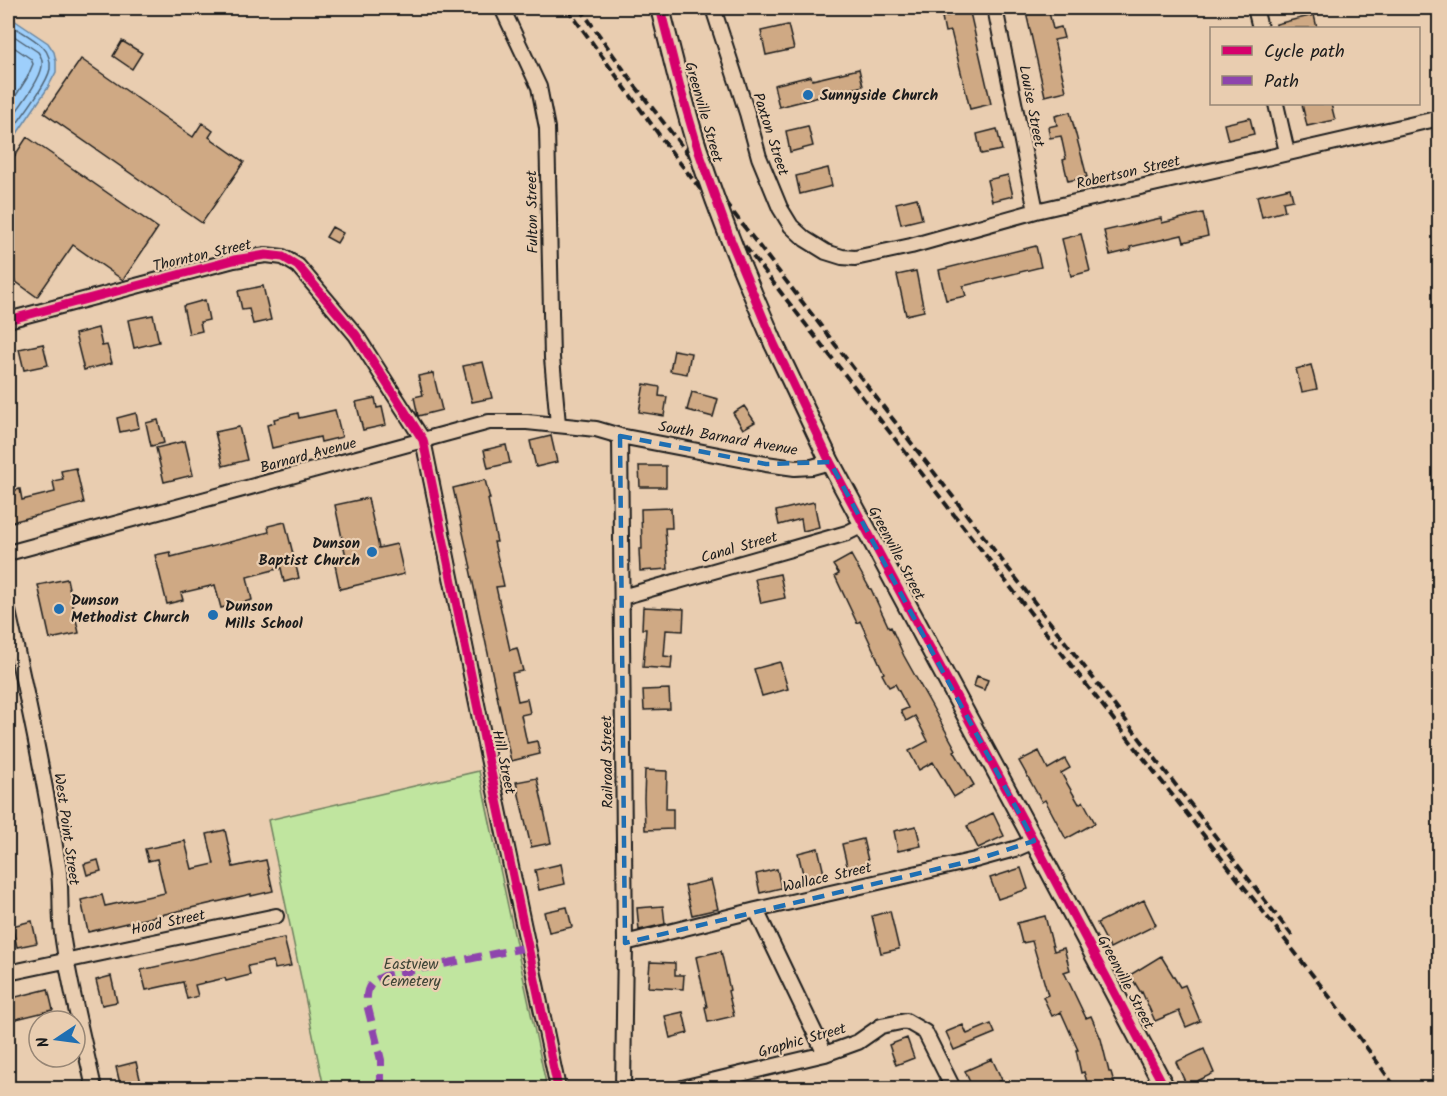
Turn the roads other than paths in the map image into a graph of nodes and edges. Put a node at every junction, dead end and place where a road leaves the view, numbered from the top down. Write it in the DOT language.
graph roads {
  1 [pos="502,8"];
  2 [pos="660,8"];
  3 [pos="713,8"];
  4 [pos="995,8"];
  5 [pos="1255,8"];
  6 [pos="1260,27"];
  7 [pos="1276,105"];
  8 [pos="1440,118"];
  9 [pos="1287,152"];
  10 [pos="1036,211"];
  11 [pos="826,252"];
  12 [pos="8,321"];
  13 [pos="558,424"];
  14 [pos="620,436"];
  15 [pos="423,440"];
  16 [pos="831,462"];
  17 [pos="865,525"];
  18 [pos="8,553"];
  19 [pos="622,597"];
  20 [pos="8,610"];
  21 [pos="1034,841"];
  22 [pos="756,910"];
  23 [pos="276,916"];
  24 [pos="625,943"];
  25 [pos="66,960"];
  26 [pos="8,973"];
  27 [pos="825,1054"];
  28 [pos="94,1089"];
  29 [pos="558,1089"];
  30 [pos="623,1089"];
  31 [pos="682,1089"];
  32 [pos="953,1089"];
  33 [pos="1165,1089"];
  1 -- 13 [label="street, Fulton Street"];
  2 -- 16 [label="street, Greenville Street, bridge"];
  3 -- 11 [label="street, Paxton Street"];
  4 -- 10 [label="street, Louise Street"];
  5 -- 6 [label="street"];
  7 -- 9 [label="street"];
  8 -- 9 [label="street, Robertson Street"];
  9 -- 10 [label="street, Robertson Street"];
  10 -- 11 [label="street, Robertson Street"];
  12 -- 15 [label="street, Thornton Street"];
  13 -- 14 [label="street, Barnard Avenue"];
  13 -- 15 [label="street, Barnard Avenue"];
  14 -- 16 [label="street, South Barnard Avenue"];
  14 -- 19 [label="street, Railroad Street"];
  15 -- 18 [label="street, Barnard Avenue"];
  15 -- 29 [label="street, Hill Street"];
  16 -- 17 [label="street, Greenville Street"];
  17 -- 19 [label="street, Canal Street"];
  17 -- 21 [label="street, Greenville Street"];
  19 -- 24 [label="street, Railroad Street"];
  20 -- 25 [label="street, West Point Street"];
  21 -- 22 [label="street, Wallace Street"];
  21 -- 33 [label="street, Greenville Street"];
  22 -- 24 [label="street, Wallace Street"];
  22 -- 27 [label="street"];
  23 -- 25 [label="street, Hood Street"];
  24 -- 30 [label="street, Railroad Street"];
  25 -- 26 [label="street, Hood Street"];
  25 -- 28 [label="street, West Point Street"];
  27 -- 31 [label="street, Graphic Street"];
  27 -- 32 [label="street, Graphic Street"];
}
